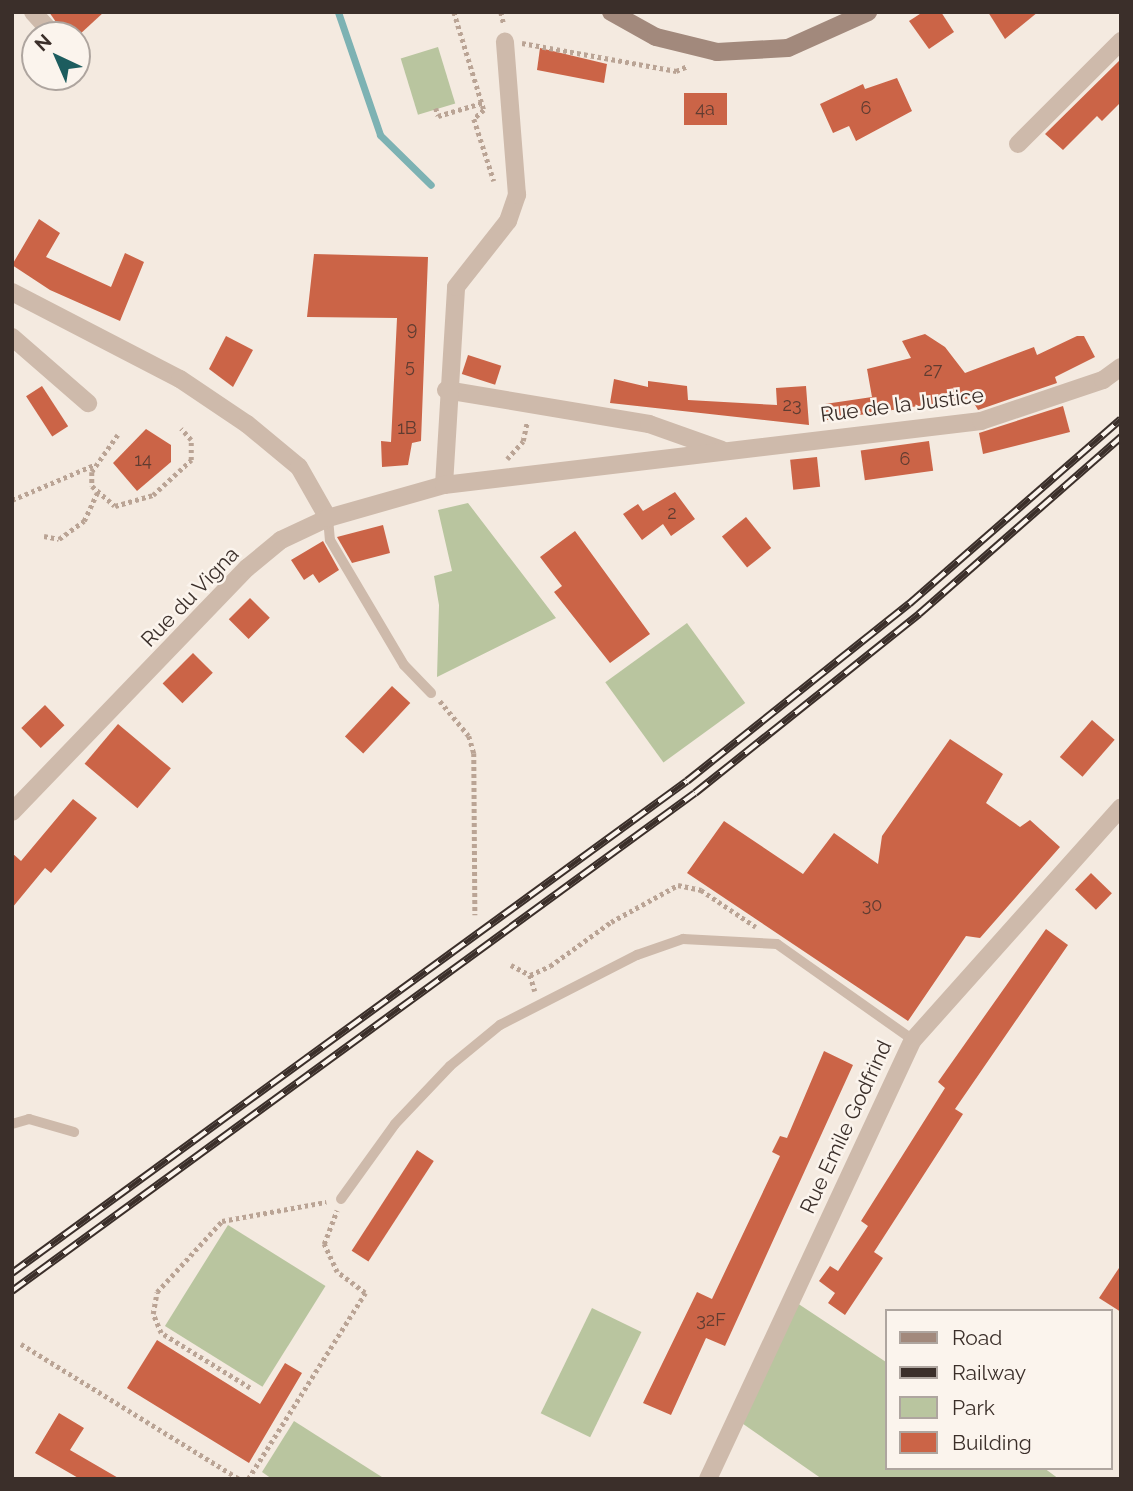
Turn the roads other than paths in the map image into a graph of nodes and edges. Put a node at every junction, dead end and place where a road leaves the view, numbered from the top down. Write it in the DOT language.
graph roads {
  1 [pos="611,12"];
  2 [pos="868,12"];
  3 [pos="505,41"];
  4 [pos="1121,41"];
  5 [pos="1018,144"];
  6 [pos="14,298"];
  7 [pos="12,338"];
  8 [pos="1121,367"];
  9 [pos="446,390"];
  10 [pos="88,403"];
  11 [pos="722,450"];
  12 [pos="444,485"];
  13 [pos="328,518"];
  14 [pos="431,693"];
  15 [pos="1121,807"];
  16 [pos="12,812"];
  17 [pos="912,1040"];
  18 [pos="12,1124"];
  19 [pos="74,1132"];
  20 [pos="341,1199"];
  21 [pos="708,1479"];
  1 -- 2 [label="main road"];
  3 -- 9 [label="street"];
  4 -- 5 [label="street"];
  6 -- 13 [label="street"];
  7 -- 10 [label="street"];
  8 -- 11 [label="street, Rue de la Justice"];
  9 -- 11 [label="street, Rue de la Justice"];
  9 -- 12 [label="street"];
  11 -- 12 [label="street, Rue de la Justice"];
  12 -- 13 [label="street, Rue du Vigna"];
  13 -- 14 [label="lane"];
  13 -- 16 [label="street, Rue du Vigna"];
  15 -- 17 [label="street, Rue Emile Godfrind"];
  17 -- 20 [label="lane"];
  17 -- 21 [label="street, Rue Emile Godfrind"];
  18 -- 19 [label="lane"];
}
